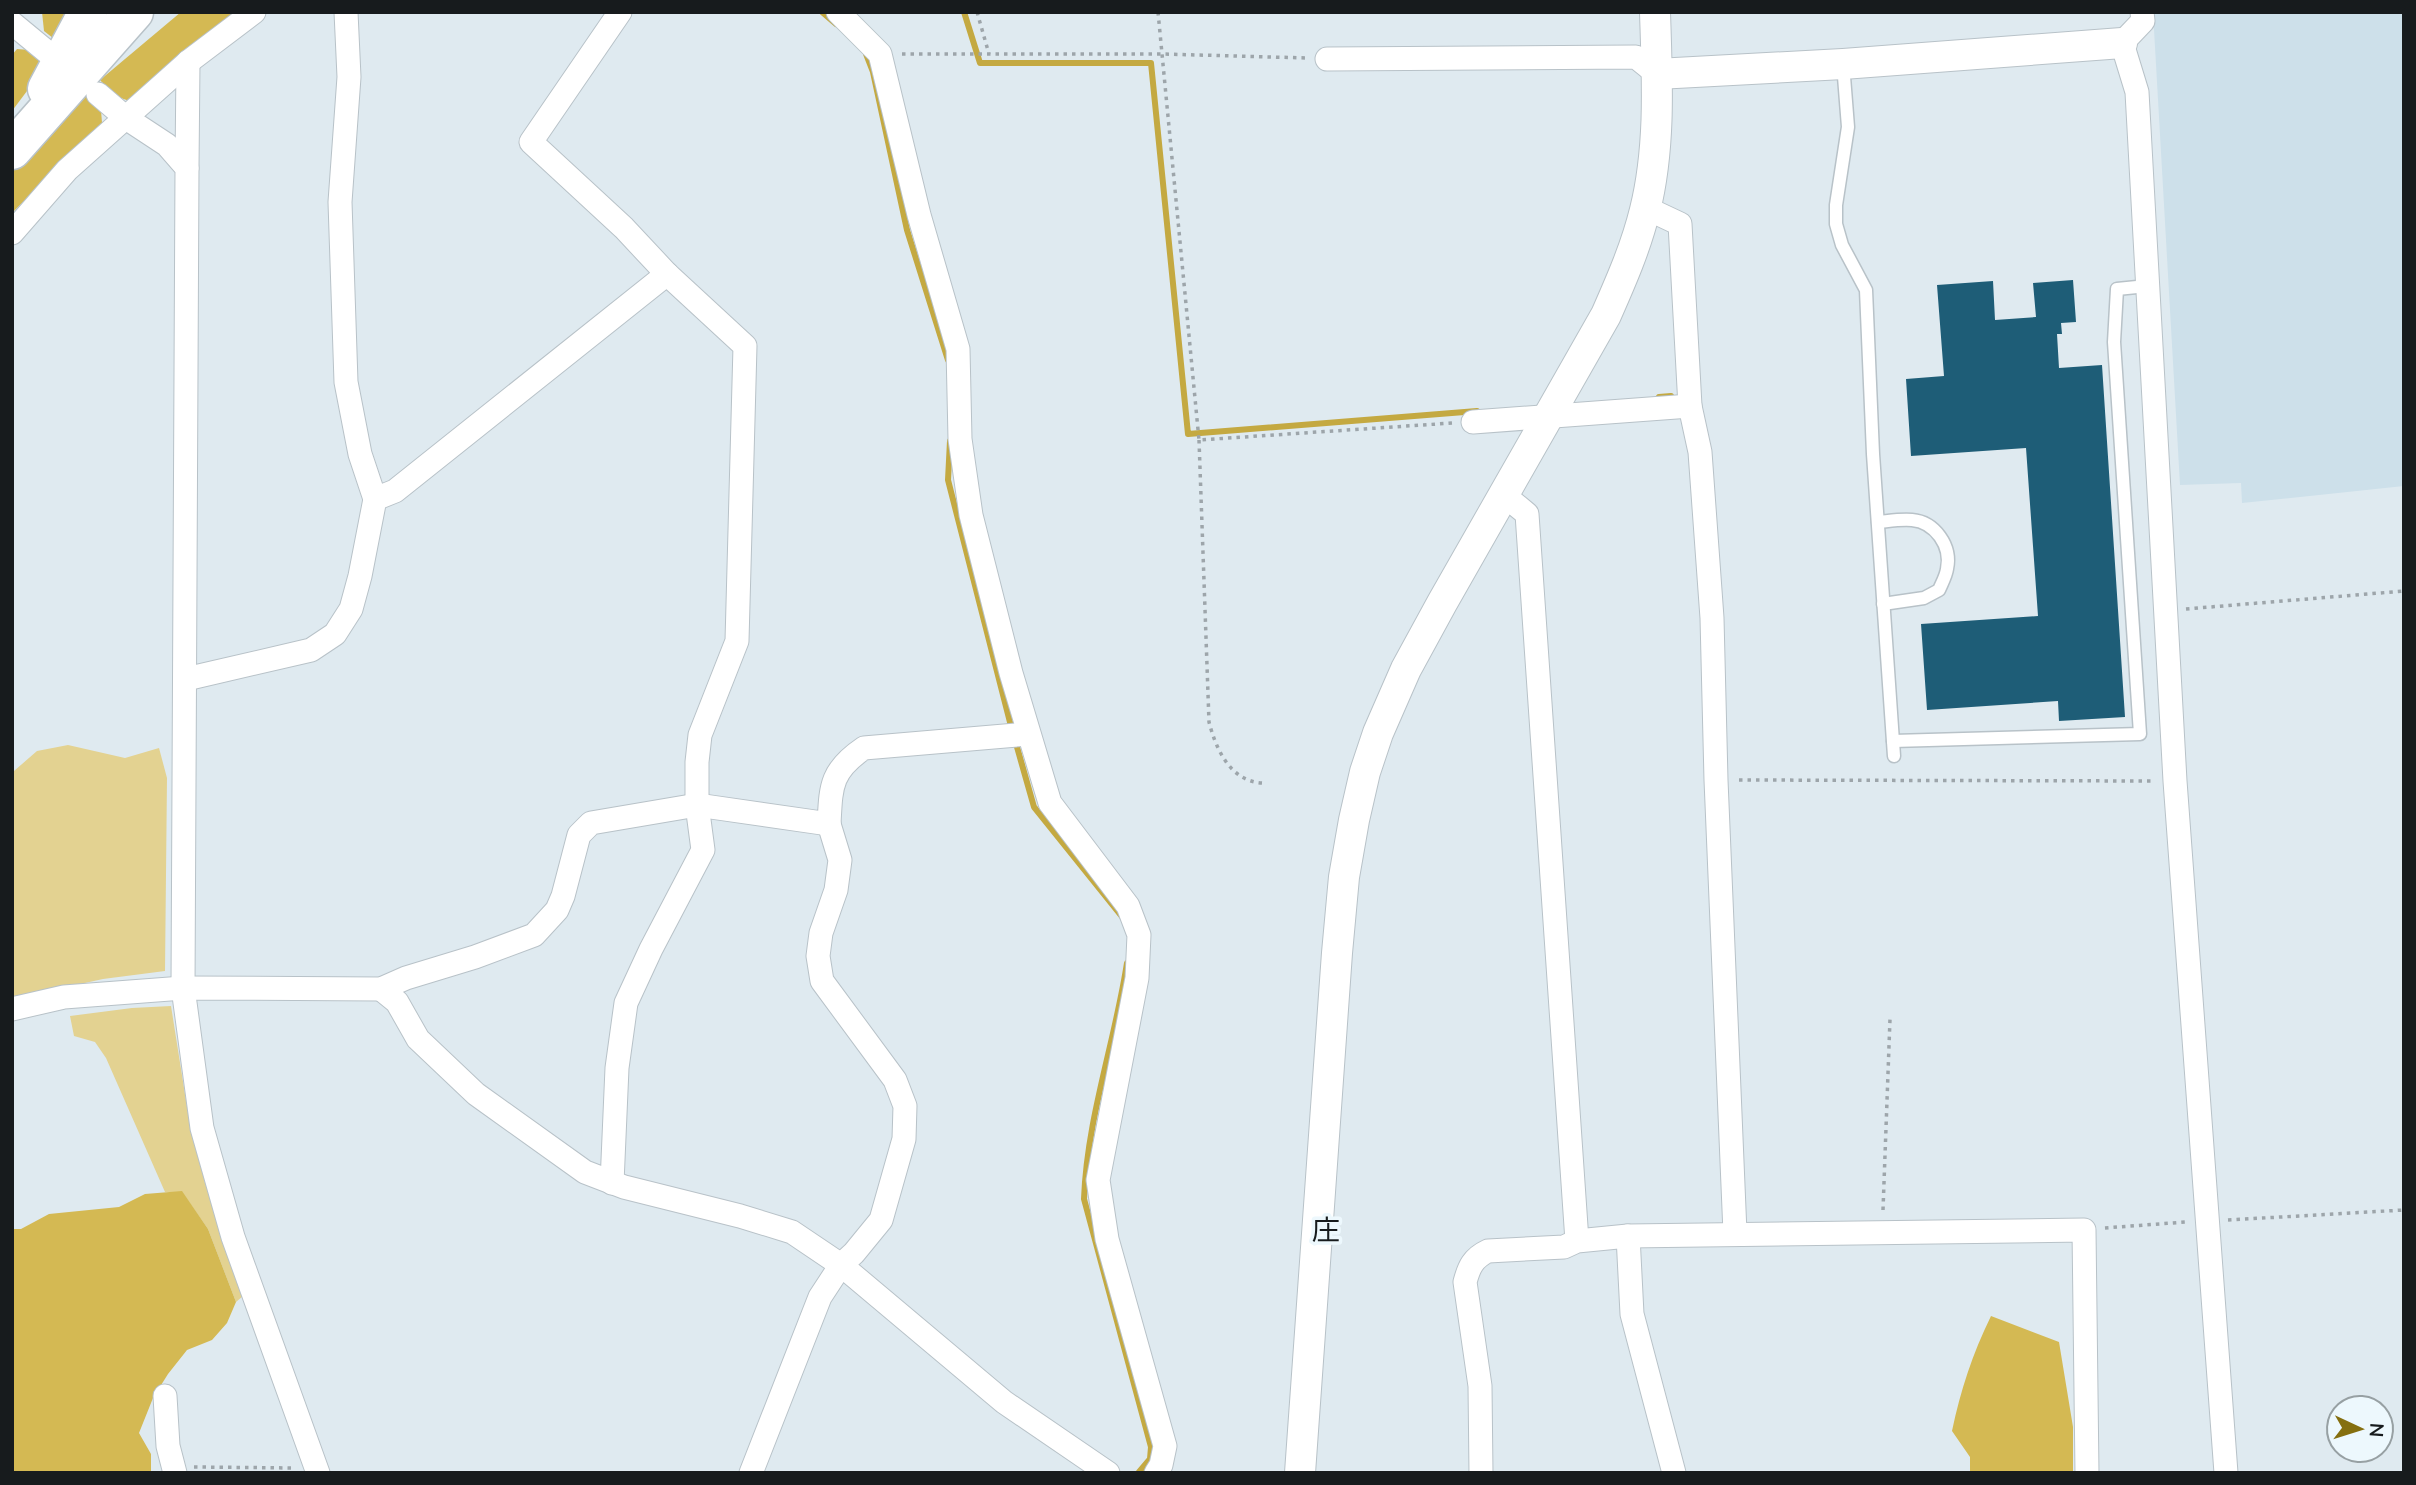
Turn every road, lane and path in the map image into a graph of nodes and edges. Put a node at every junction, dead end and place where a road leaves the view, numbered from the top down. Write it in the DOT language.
graph roads {
  1 [pos="88,12"];
  2 [pos="112,12"];
  3 [pos="134,12"];
  4 [pos="163,12"];
  5 [pos="254,12"];
  6 [pos="346,12"];
  7 [pos="620,12"];
  8 [pos="838,12"];
  9 [pos="977,12"];
  10 [pos="1158,12"];
  11 [pos="1656,12"];
  12 [pos="2142,12"];
  13 [pos="15,32"];
  14 [pos="2122,43"];
  15 [pos="880,54"];
  16 [pos="989,54"];
  17 [pos="1161,54"];
  18 [pos="1327,59"];
  19 [pos="188,61"];
  20 [pos="1843,64"];
  21 [pos="1657,74"];
  22 [pos="66,83"];
  23 [pos="126,118"];
  24 [pos="12,130"];
  25 [pos="12,150"];
  26 [pos="187,168"];
  27 [pos="1646,208"];
  28 [pos="12,233"];
  29 [pos="667,274"];
  30 [pos="2147,286"];
  31 [pos="1690,405"];
  32 [pos="1550,415"];
  33 [pos="1473,422"];
  34 [pos="1199,440"];
  35 [pos="1504,495"];
  36 [pos="376,499"];
  37 [pos="1878,522"];
  38 [pos="2404,591"];
  39 [pos="1883,604"];
  40 [pos="2166,611"];
  41 [pos="186,679"];
  42 [pos="1028,734"];
  43 [pos="1893,741"];
  44 [pos="1894,756"];
  45 [pos="1716,780"];
  46 [pos="2175,781"];
  47 [pos="1262,783"];
  48 [pos="697,805"];
  49 [pos="829,824"];
  50 [pos="183,988"];
  51 [pos="380,989"];
  52 [pos="12,1010"];
  53 [pos="1890,1019"];
  54 [pos="612,1183"];
  55 [pos="2404,1210"];
  56 [pos="2209,1221"];
  57 [pos="2084,1230"];
  58 [pos="1735,1233"];
  59 [pos="1882,1233"];
  60 [pos="1628,1236"];
  61 [pos="1577,1241"];
  62 [pos="841,1265"];
  63 [pos="165,1396"];
  64 [pos="174,1470"];
  65 [pos="317,1471"];
  66 [pos="751,1473"];
  67 [pos="1108,1473"];
  68 [pos="1156,1473"];
  69 [pos="1300,1473"];
  70 [pos="1481,1473"];
  71 [pos="1674,1473"];
  72 [pos="2087,1473"];
  73 [pos="2226,1473"];
  1 -- 22 [label="highway"];
  2 -- 22 [label="highway"];
  3 -- 22 [label="highway"];
  4 -- 22 [label="highway"];
  5 -- 19 [label="street"];
  6 -- 36 [label="street"];
  7 -- 29 [label="street"];
  8 -- 15 [label="street"];
  9 -- 16 [label="path"];
  10 -- 17 [label="path"];
  11 -- 21 [label="street"];
  12 -- 14 [label="street"];
  13 -- 22 [label="street"];
  14 -- 20 [label="street"];
  14 -- 30 [label="street"];
  15 -- 16 [label="path"];
  15 -- 42 [label="street"];
  16 -- 17 [label="path"];
  17 -- 18 [label="path"];
  17 -- 34 [label="path"];
  18 -- 21 [label="street"];
  19 -- 23 [label="street"];
  19 -- 26 [label="street"];
  20 -- 21 [label="street"];
  20 -- 37 [label="lane"];
  21 -- 27 [label="street"];
  22 -- 23 [label="street"];
  22 -- 24 [label="highway"];
  22 -- 25 [label="highway"];
  23 -- 26 [label="street"];
  23 -- 28 [label="street"];
  26 -- 41 [label="street"];
  27 -- 31 [label="street"];
  27 -- 32 [label="street"];
  29 -- 36 [label="street"];
  29 -- 48 [label="street"];
  30 -- 40 [label="street"];
  30 -- 43 [label="lane"];
  31 -- 32 [label="street"];
  31 -- 45 [label="street"];
  32 -- 33 [label="street"];
  32 -- 35 [label="street"];
  33 -- 34 [label="path"];
  34 -- 47 [label="path"];
  35 -- 61 [label="street"];
  35 -- 69 [label="street"];
  36 -- 41 [label="street"];
  37 -- 39 [label="lane"];
  37 -- 39 [label="lane"];
  38 -- 40 [label="path"];
  39 -- 43 [label="lane"];
  40 -- 46 [label="street"];
  41 -- 50 [label="street"];
  42 -- 49 [label="street"];
  42 -- 68 [label="street"];
  43 -- 44 [label="lane"];
  45 -- 46 [label="path"];
  45 -- 58 [label="street"];
  46 -- 56 [label="street"];
  48 -- 49 [label="street"];
  48 -- 51 [label="street"];
  48 -- 54 [label="street"];
  49 -- 62 [label="street"];
  50 -- 51 [label="street"];
  50 -- 52 [label="street"];
  50 -- 65 [label="street"];
  51 -- 54 [label="street"];
  53 -- 59 [label="path"];
  54 -- 62 [label="street"];
  55 -- 56 [label="path"];
  56 -- 57 [label="path"];
  56 -- 73 [label="street"];
  57 -- 59 [label="street"];
  57 -- 72 [label="street"];
  58 -- 59 [label="street"];
  58 -- 60 [label="street"];
  60 -- 61 [label="street"];
  60 -- 71 [label="street"];
  61 -- 70 [label="street"];
  62 -- 66 [label="street"];
  62 -- 67 [label="street"];
  63 -- 64 [label="street"];
  64 -- 65 [label="path"];
}
